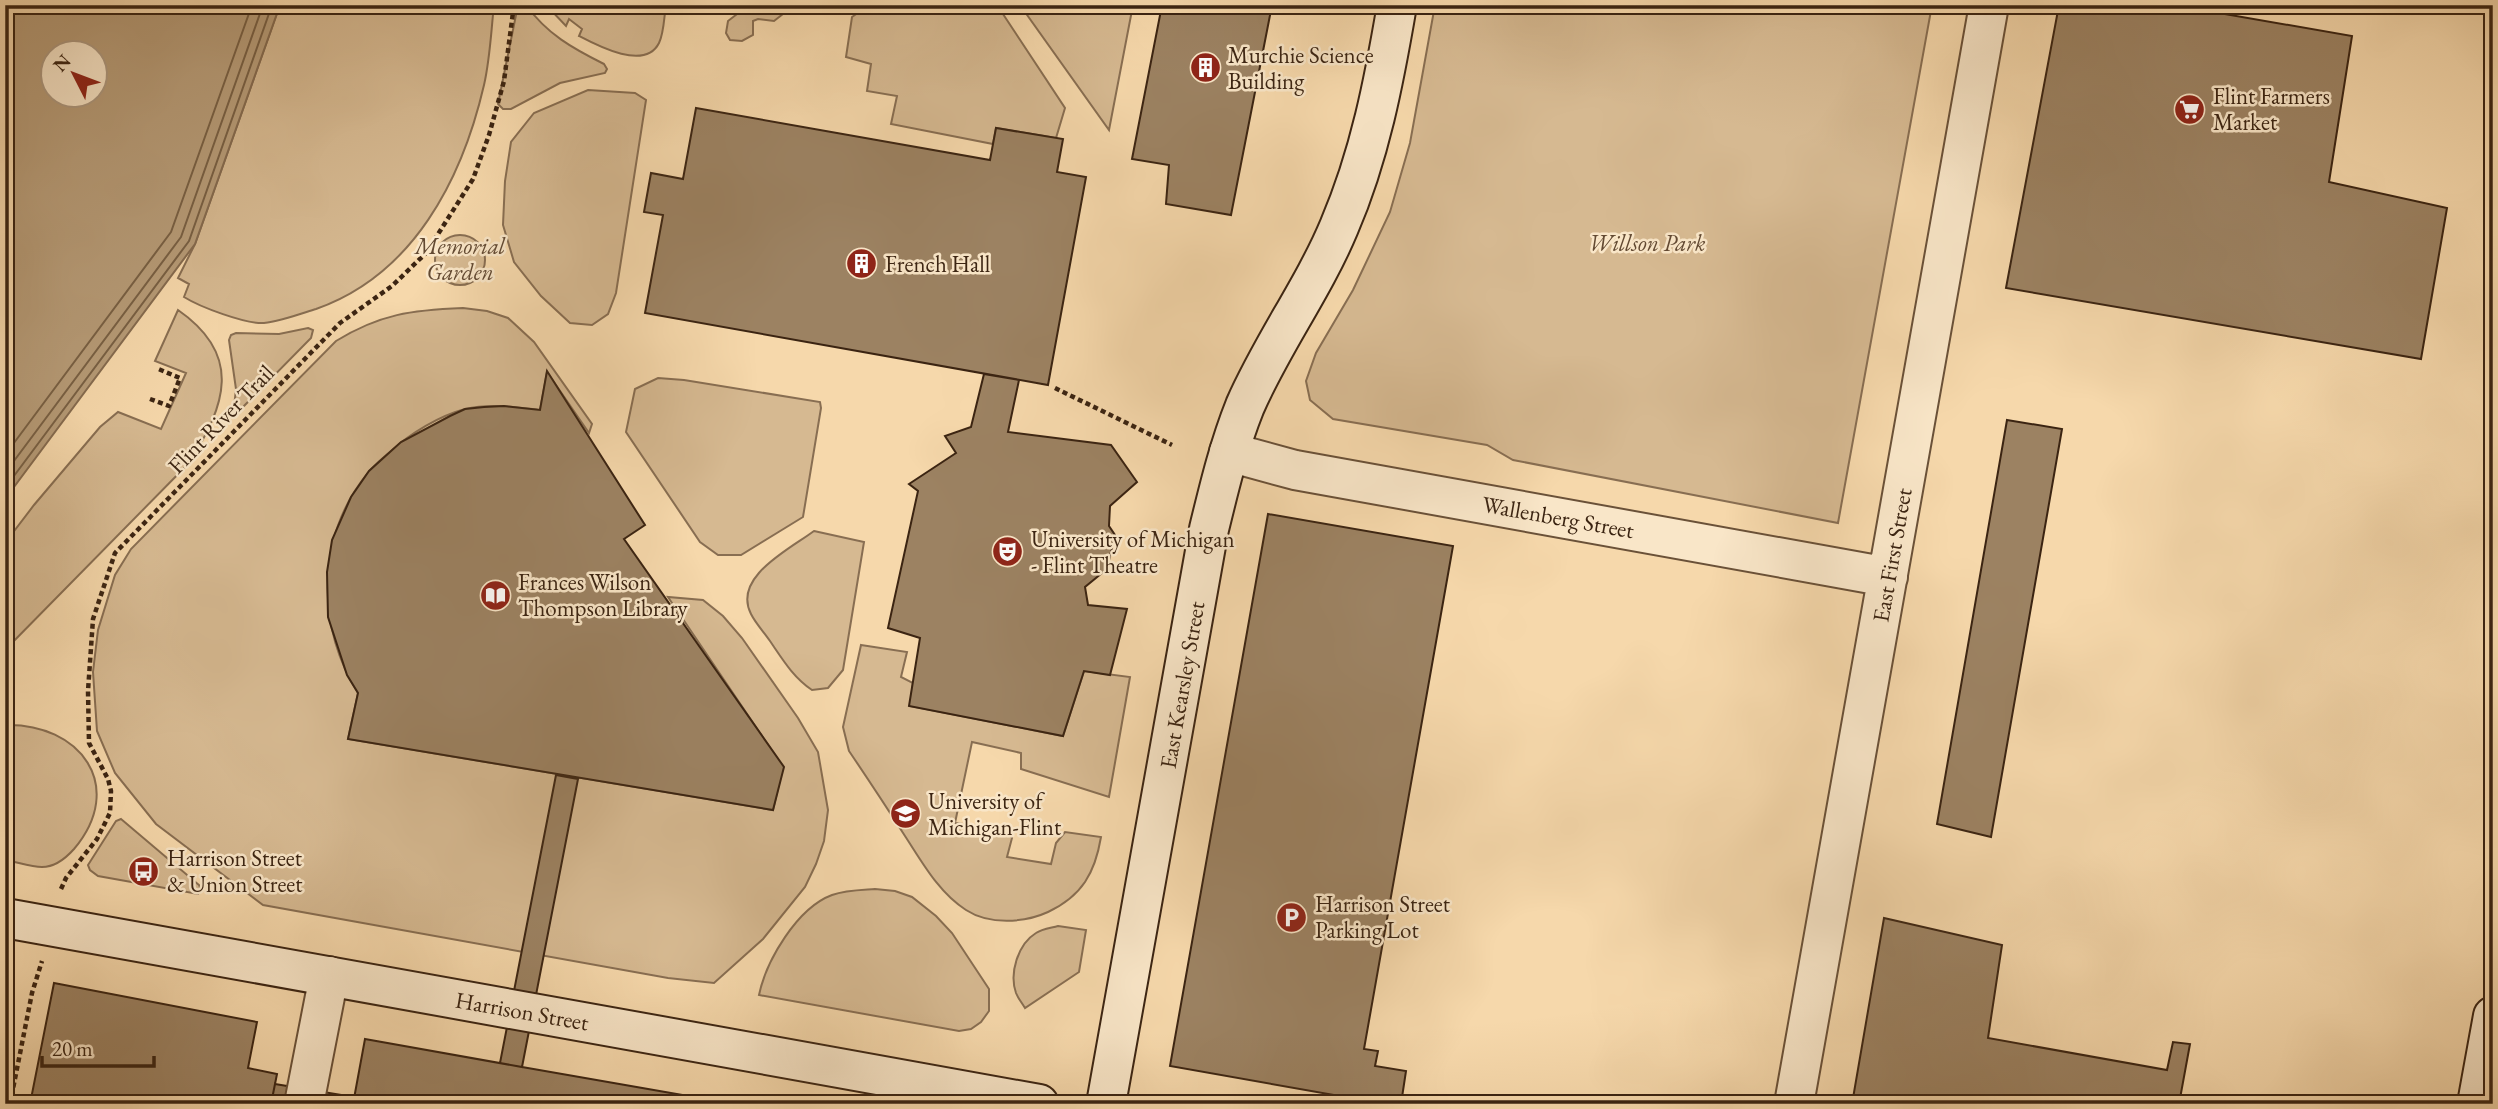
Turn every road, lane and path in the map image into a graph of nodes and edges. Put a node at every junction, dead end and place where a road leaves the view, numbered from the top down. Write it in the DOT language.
graph roads {
  1 [pos="514,5"];
  2 [pos="1397,5"];
  3 [pos="1989,5"];
  4 [pos="156,368"];
  5 [pos="1055,388"];
  6 [pos="150,399"];
  7 [pos="1172,446"];
  8 [pos="1229,452"];
  9 [pos="1888,577"];
  10 [pos="61,888"];
  11 [pos="5,918"];
  12 [pos="41,963"];
  13 [pos="329,976"];
  14 [pos="2493,1016"];
  15 [pos="10,1104"];
  16 [pos="304,1104"];
  17 [pos="1039,1104"];
  18 [pos="1106,1104"];
  19 [pos="1794,1104"];
  20 [pos="2477,1104"];
  1 -- 10 [label="path, Flint River Trail"];
  2 -- 8 [label="street, East Kearsley Street"];
  3 -- 9 [label="street, East First Street"];
  4 -- 6 [label="path"];
  5 -- 7 [label="path"];
  8 -- 9 [label="street, Wallenberg Street"];
  8 -- 18 [label="street, East Kearsley Street"];
  9 -- 19 [label="street, East First Street"];
  11 -- 13 [label="street, Harrison Street"];
  12 -- 15 [label="path"];
  13 -- 16 [label="street"];
  13 -- 17 [label="street, Harrison Street"];
  14 -- 20 [label="street"];
}
